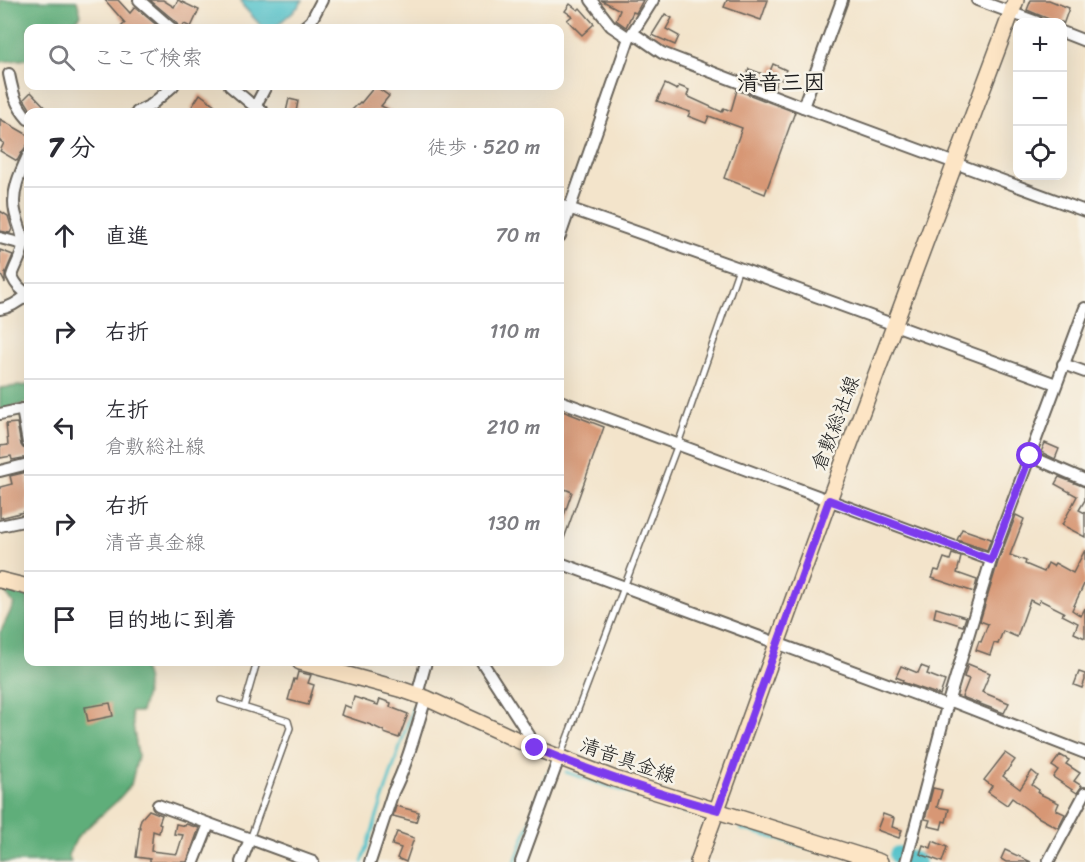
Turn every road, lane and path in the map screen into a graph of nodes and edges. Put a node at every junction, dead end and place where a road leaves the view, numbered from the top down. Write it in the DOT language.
graph roads {
  1 [pos="139,0"];
  2 [pos="322,0"];
  3 [pos="591,0"];
  4 [pos="653,0"];
  5 [pos="842,0"];
  6 [pos="977,0"];
  7 [pos="1014,7"];
  8 [pos="1030,18"];
  9 [pos="166,24"];
  10 [pos="308,24"];
  11 [pos="1067,34"];
  12 [pos="631,36"];
  13 [pos="1085,41"];
  14 [pos="9,74"];
  15 [pos="169,90"];
  16 [pos="235,90"];
  17 [pos="265,90"];
  18 [pos="803,107"];
  19 [pos="146,108"];
  20 [pos="257,108"];
  21 [pos="260,108"];
  22 [pos="24,114"];
  23 [pos="955,163"];
  24 [pos="24,164"];
  25 [pos="565,207"];
  26 [pos="1085,211"];
  27 [pos="0,238"];
  28 [pos="24,238"];
  29 [pos="24,243"];
  30 [pos="24,248"];
  31 [pos="740,268"];
  32 [pos="24,292"];
  33 [pos="24,298"];
  34 [pos="1085,308"];
  35 [pos="0,309"];
  36 [pos="894,325"];
  37 [pos="1064,364"];
  38 [pos="1085,372"];
  39 [pos="1056,384"];
  40 [pos="564,402"];
  41 [pos="24,409"];
  42 [pos="0,414"];
  43 [pos="678,444"];
  44 [pos="1030,456"];
  45 [pos="24,465"];
  46 [pos="0,471"];
  47 [pos="1085,480"];
  48 [pos="829,500"];
  49 [pos="24,521"];
  50 [pos="0,526"];
  51 [pos="991,560"];
  52 [pos="564,564"];
  53 [pos="0,580"];
  54 [pos="24,586"];
  55 [pos="623,586"];
  56 [pos="778,643"];
  57 [pos="256,666"];
  58 [pos="314,666"];
  59 [pos="425,666"];
  60 [pos="485,666"];
  61 [pos="421,697"];
  62 [pos="221,700"];
  63 [pos="948,703"];
  64 [pos="244,706"];
  65 [pos="535,748"];
  66 [pos="1085,753"];
  67 [pos="559,758"];
  68 [pos="1085,793"];
  69 [pos="158,805"];
  70 [pos="718,810"];
  71 [pos="209,824"];
  72 [pos="250,839"];
  73 [pos="907,860"];
  74 [pos="194,862"];
  75 [pos="241,862"];
  76 [pos="313,862"];
  77 [pos="370,862"];
  78 [pos="521,862"];
  79 [pos="698,862"];
  80 [pos="880,862"];
  81 [pos="1048,862"];
  1 -- 9 [label="street"];
  2 -- 10 [label="street"];
  3 -- 12 [label="street"];
  4 -- 12 [label="street"];
  5 -- 18 [label="street"];
  6 -- 7 [label="street"];
  7 -- 8 [label="street"];
  7 -- 23 [label="main road, 倉敷総社線"];
  11 -- 13 [label="street"];
  12 -- 18 [label="street"];
  12 -- 25 [label="street"];
  14 -- 22 [label="street"];
  15 -- 19 [label="street"];
  16 -- 20 [label="street"];
  17 -- 21 [label="street"];
  18 -- 23 [label="street"];
  23 -- 26 [label="street"];
  23 -- 36 [label="main road, 倉敷総社線"];
  24 -- 28 [label="street"];
  25 -- 31 [label="street"];
  27 -- 29 [label="street"];
  30 -- 32 [label="street"];
  31 -- 36 [label="street"];
  31 -- 43 [label="lane"];
  33 -- 35 [label="street"];
  34 -- 37 [label="street"];
  36 -- 39 [label="street"];
  36 -- 48 [label="main road, 倉敷総社線"];
  37 -- 38 [label="street"];
  37 -- 39 [label="street"];
  39 -- 44 [label="street"];
  40 -- 43 [label="street"];
  41 -- 42 [label="street"];
  43 -- 48 [label="street"];
  43 -- 55 [label="lane"];
  44 -- 47 [label="street"];
  44 -- 51 [label="street"];
  45 -- 46 [label="street"];
  48 -- 51 [label="street"];
  48 -- 56 [label="main road, 倉敷総社線"];
  49 -- 50 [label="street"];
  51 -- 63 [label="street"];
  52 -- 55 [label="street"];
  53 -- 54 [label="main road"];
  55 -- 56 [label="street"];
  55 -- 67 [label="lane"];
  56 -- 63 [label="street"];
  56 -- 70 [label="main road, 倉敷総社線"];
  57 -- 64 [label="lane"];
  58 -- 61 [label="main road, 清音真金線"];
  59 -- 61 [label="street"];
  60 -- 65 [label="street"];
  61 -- 65 [label="main road, 清音真金線"];
  61 -- 77 [label="street"];
  62 -- 64 [label="lane"];
  63 -- 66 [label="street"];
  63 -- 73 [label="street"];
  64 -- 72 [label="lane"];
  65 -- 67 [label="main road, 清音真金線"];
  67 -- 70 [label="main road, 清音真金線"];
  67 -- 78 [label="street"];
  68 -- 81 [label="street"];
  69 -- 71 [label="street"];
  70 -- 79 [label="main road, 倉敷総社線"];
  70 -- 80 [label="main road, 清音真金線"];
  71 -- 72 [label="street"];
  71 -- 74 [label="street"];
  72 -- 75 [label="street"];
  72 -- 76 [label="street"];
}
